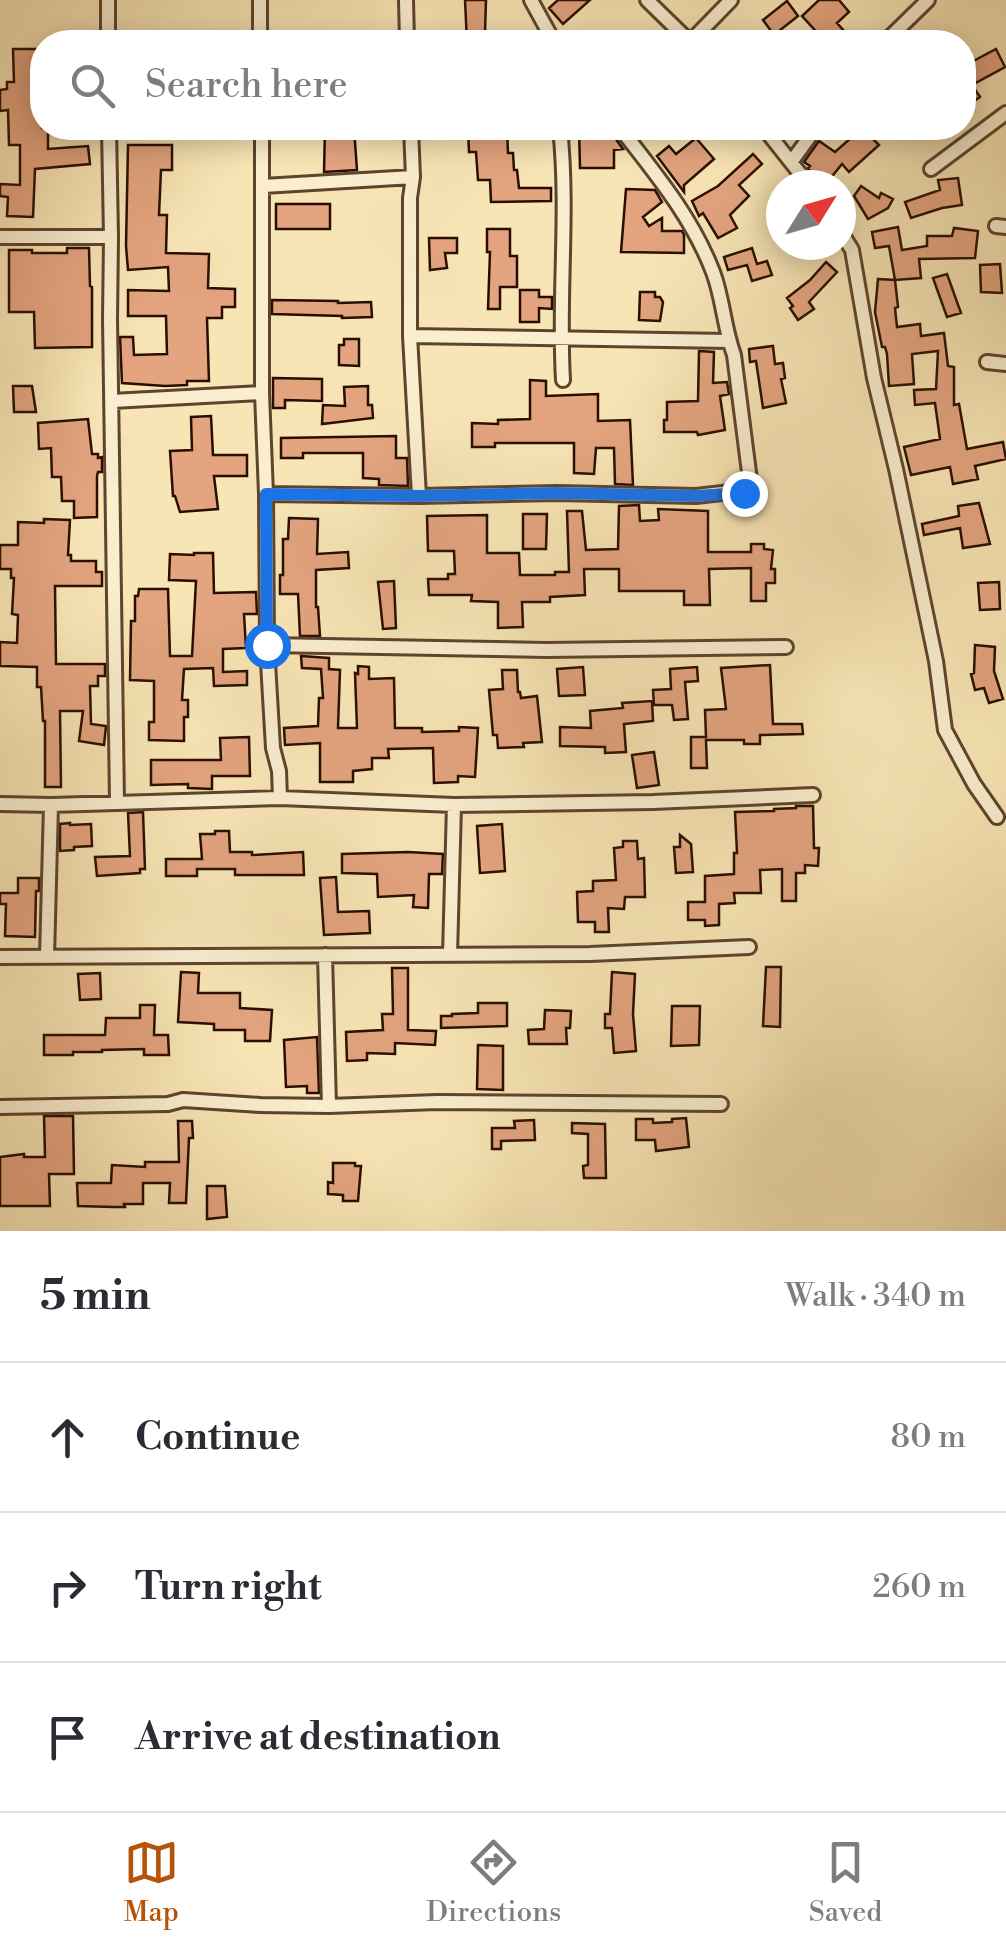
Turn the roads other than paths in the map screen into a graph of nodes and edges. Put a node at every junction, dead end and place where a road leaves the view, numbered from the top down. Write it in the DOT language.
graph roads {
  1 [pos="108,0"];
  2 [pos="260,0"];
  3 [pos="406,0"];
  4 [pos="647,0"];
  5 [pos="731,0"];
  6 [pos="928,0"];
  7 [pos="535,1"];
  8 [pos="108,30"];
  9 [pos="260,30"];
  10 [pos="407,30"];
  11 [pos="547,30"];
  12 [pos="678,30"];
  13 [pos="702,30"];
  14 [pos="897,30"];
  15 [pos="1006,113"];
  16 [pos="976,135"];
  17 [pos="109,140"];
  18 [pos="262,140"];
  19 [pos="411,140"];
  20 [pos="560,140"];
  21 [pos="629,140"];
  22 [pos="774,140"];
  23 [pos="807,140"];
  24 [pos="970,140"];
  25 [pos="792,161"];
  26 [pos="931,169"];
  27 [pos="798,170"];
  28 [pos="413,177"];
  29 [pos="263,186"];
  30 [pos="0,237"];
  31 [pos="112,237"];
  32 [pos="854,260"];
  33 [pos="410,336"];
  34 [pos="560,339"];
  35 [pos="729,341"];
  36 [pos="987,362"];
  37 [pos="1006,364"];
  38 [pos="562,380"];
  39 [pos="262,393"];
  40 [pos="112,400"];
  41 [pos="266,494"];
  42 [pos="419,496"];
  43 [pos="267,645"];
  44 [pos="786,647"];
  45 [pos="813,794"];
  46 [pos="280,798"];
  47 [pos="117,803"];
  48 [pos="0,804"];
  49 [pos="454,804"];
  50 [pos="51,805"];
  51 [pos="997,817"];
  52 [pos="749,947"];
  53 [pos="325,955"];
  54 [pos="450,955"];
  55 [pos="0,957"];
  56 [pos="47,957"];
  57 [pos="720,1104"];
  58 [pos="328,1106"];
  59 [pos="0,1107"];
  1 -- 8 [label="street"];
  2 -- 9 [label="street"];
  3 -- 10 [label="street"];
  4 -- 12 [label="street"];
  5 -- 13 [label="street"];
  6 -- 14 [label="street"];
  7 -- 11 [label="street"];
  15 -- 16 [label="street"];
  17 -- 31 [label="street"];
  18 -- 29 [label="street"];
  19 -- 28 [label="street"];
  20 -- 34 [label="street"];
  21 -- 35 [label="street"];
  22 -- 25 [label="street"];
  23 -- 25 [label="street"];
  24 -- 26 [label="street"];
  25 -- 27 [label="street"];
  28 -- 29 [label="street"];
  28 -- 33 [label="street"];
  29 -- 39 [label="street"];
  30 -- 31 [label="street"];
  31 -- 40 [label="street"];
  32 -- 51 [label="street"];
  33 -- 34 [label="street"];
  33 -- 42 [label="street"];
  34 -- 35 [label="street"];
  34 -- 38 [label="street"];
  35 -- 42 [label="street"];
  36 -- 37 [label="street"];
  39 -- 40 [label="street"];
  39 -- 41 [label="street"];
  40 -- 47 [label="street"];
  41 -- 42 [label="street"];
  41 -- 43 [label="street"];
  43 -- 44 [label="street"];
  43 -- 46 [label="street"];
  45 -- 49 [label="street"];
  46 -- 47 [label="street"];
  46 -- 49 [label="street"];
  47 -- 50 [label="street"];
  48 -- 50 [label="street"];
  49 -- 54 [label="street"];
  50 -- 56 [label="street"];
  52 -- 54 [label="street"];
  53 -- 54 [label="street"];
  53 -- 56 [label="street"];
  53 -- 58 [label="street"];
  55 -- 56 [label="street"];
  57 -- 58 [label="street"];
  58 -- 59 [label="street"];
}
